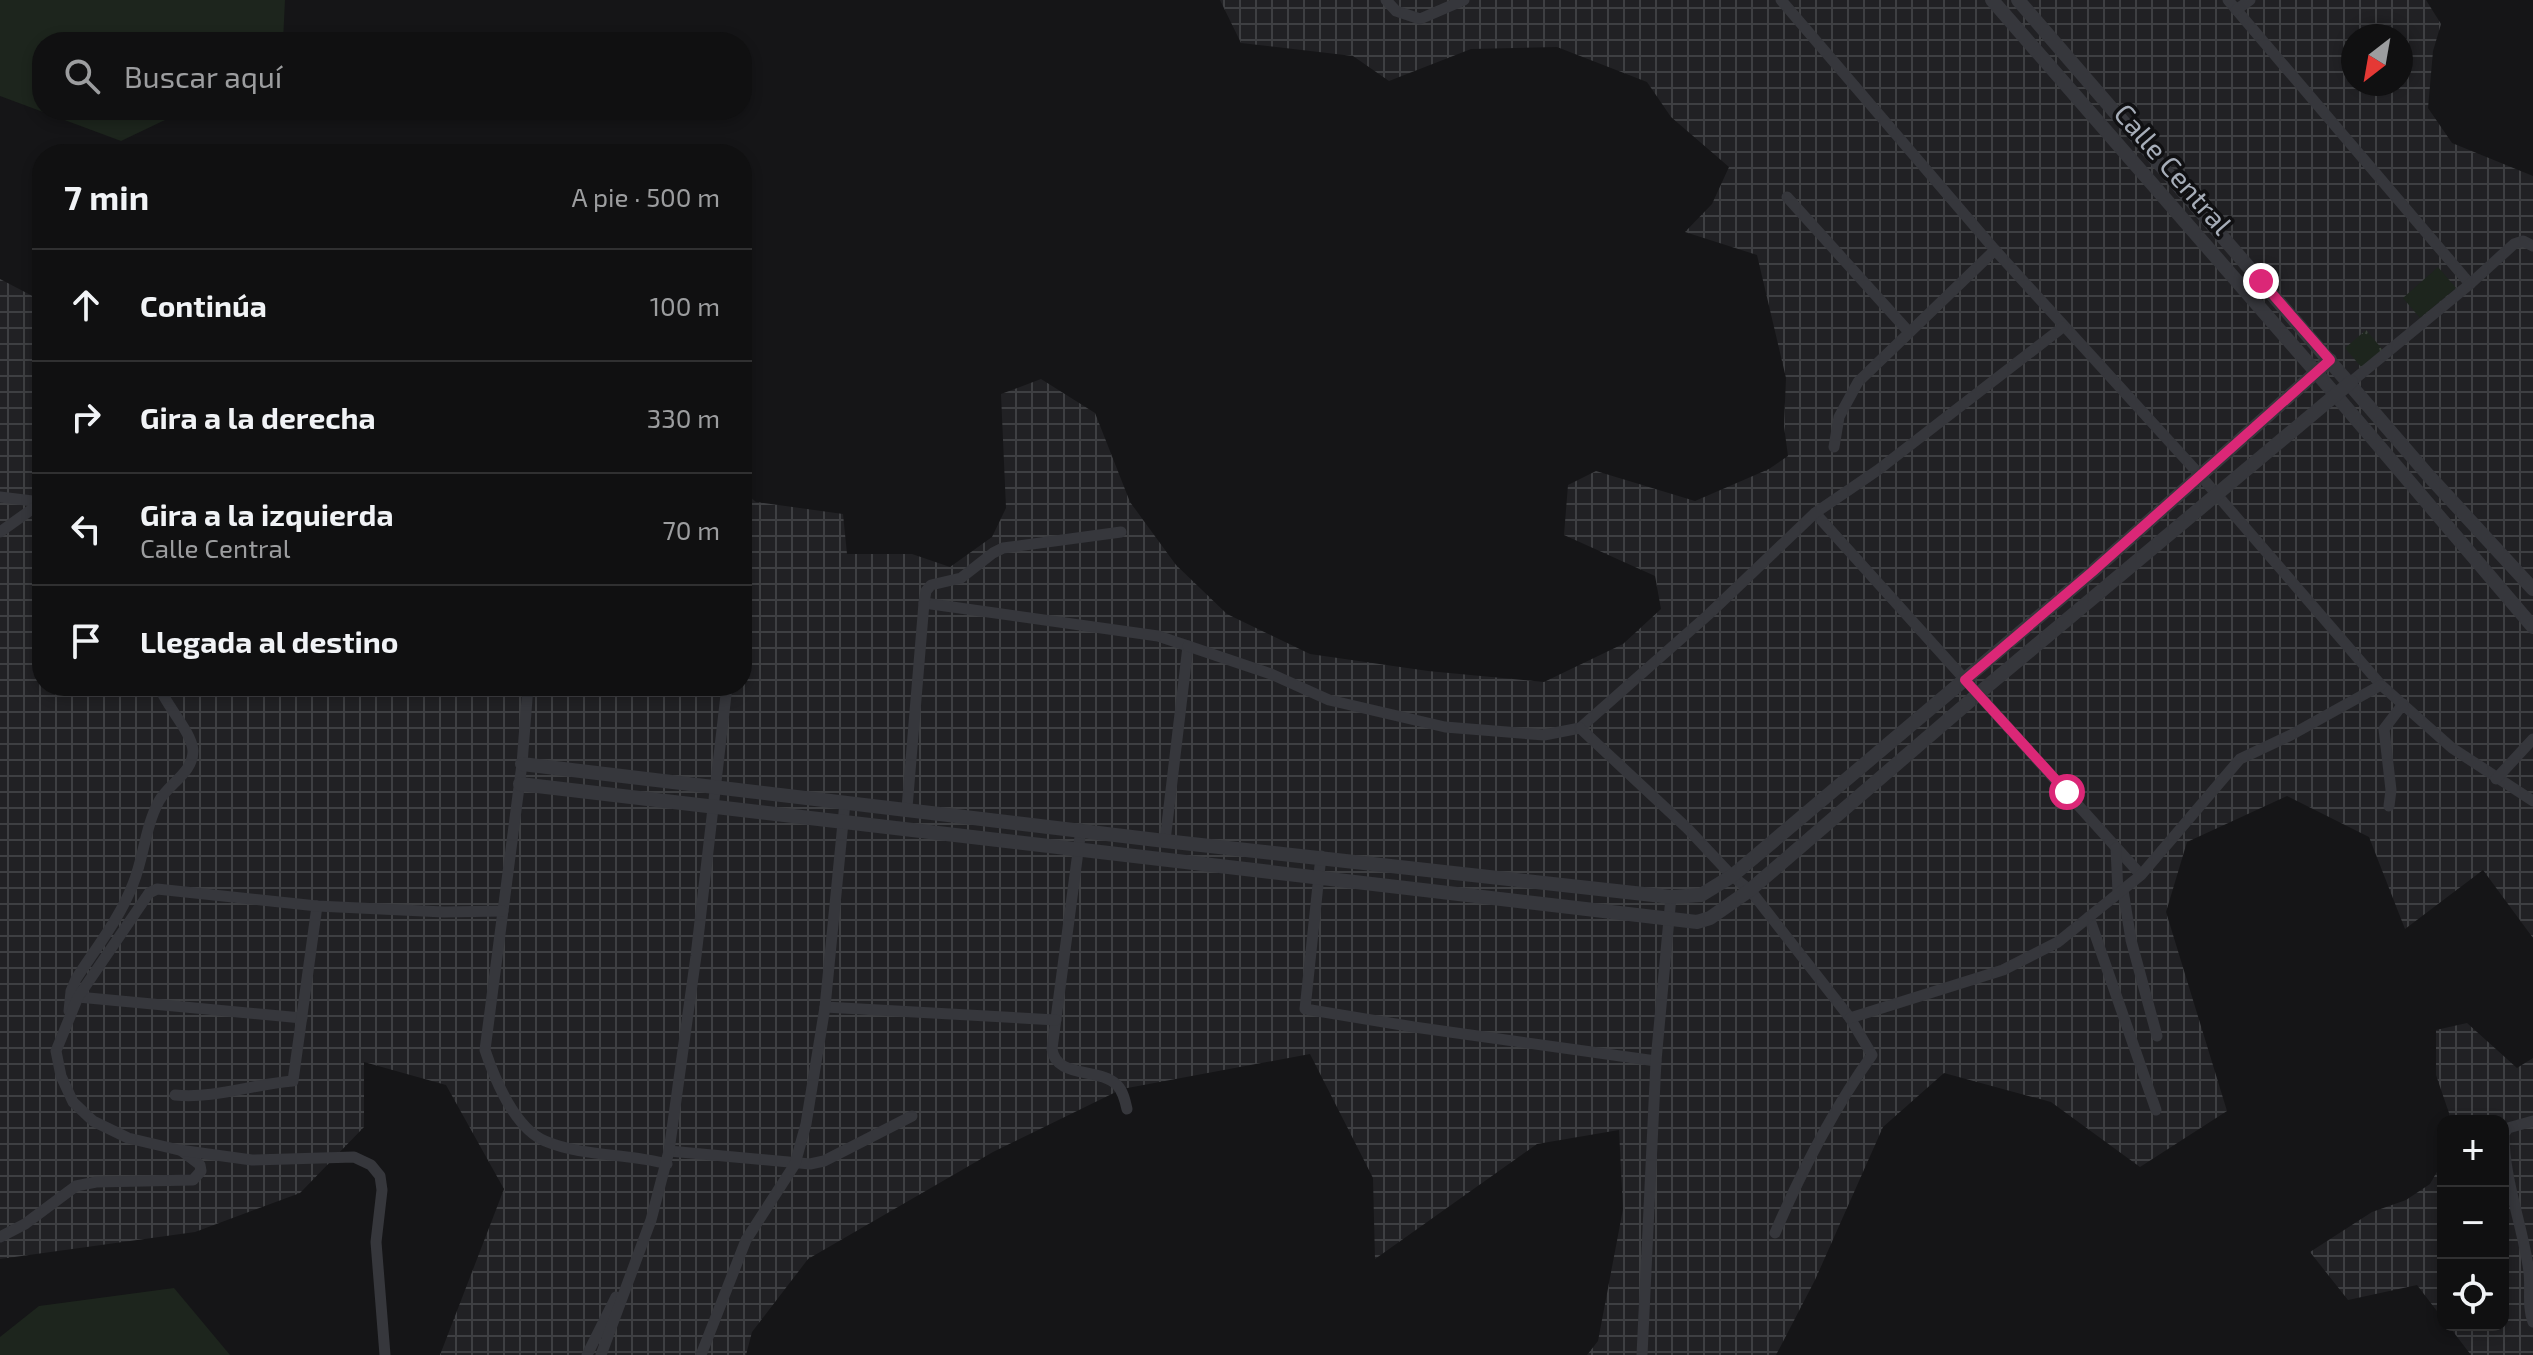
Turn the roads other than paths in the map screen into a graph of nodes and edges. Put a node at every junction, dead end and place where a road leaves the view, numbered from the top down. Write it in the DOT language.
graph roads {
  1 [pos="1386,0"];
  2 [pos="1464,0"];
  3 [pos="1781,0"];
  4 [pos="1992,0"];
  5 [pos="2018,0"];
  6 [pos="2228,0"];
  7 [pos="2250,0"];
  8 [pos="2236,10"];
  9 [pos="1787,197"];
  10 [pos="2533,246"];
  11 [pos="1995,250"];
  12 [pos="2470,284"];
  13 [pos="2063,327"];
  14 [pos="1908,331"];
  15 [pos="2330,360"];
  16 [pos="2316,372"];
  17 [pos="2351,382"];
  18 [pos="2334,395"];
  19 [pos="1834,447"];
  20 [pos="2199,474"];
  21 [pos="2428,475"];
  22 [pos="2414,488"];
  23 [pos="2216,493"];
  24 [pos="0,497"];
  25 [pos="32,503"];
  26 [pos="32,509"];
  27 [pos="1815,513"];
  28 [pos="0,532"];
  29 [pos="1121,532"];
  30 [pos="2533,589"];
  31 [pos="924,603"];
  32 [pos="2533,627"];
  33 [pos="1188,646"];
  34 [pos="1965,680"];
  35 [pos="2381,685"];
  36 [pos="1978,694"];
  37 [pos="163,696"];
  38 [pos="527,696"];
  39 [pos="726,696"];
  40 [pos="2403,704"];
  41 [pos="1580,728"];
  42 [pos="2533,739"];
  43 [pos="522,764"];
  44 [pos="2496,779"];
  45 [pos="520,784"];
  46 [pos="716,787"];
  47 [pos="2533,801"];
  48 [pos="845,802"];
  49 [pos="714,806"];
  50 [pos="2389,806"];
  51 [pos="907,808"];
  52 [pos="843,821"];
  53 [pos="1081,829"];
  54 [pos="1165,841"];
  55 [pos="2116,847"];
  56 [pos="1079,850"];
  57 [pos="1321,856"];
  58 [pos="2141,875"];
  59 [pos="1319,876"];
  60 [pos="1732,876"];
  61 [pos="1750,890"];
  62 [pos="2121,891"];
  63 [pos="1671,897"];
  64 [pos="317,906"];
  65 [pos="503,911"];
  66 [pos="1669,917"];
  67 [pos="2089,917"];
  68 [pos="78,997"];
  69 [pos="825,1007"];
  70 [pos="302,1018"];
  71 [pos="1850,1018"];
  72 [pos="1056,1020"];
  73 [pos="68,1023"];
  74 [pos="2157,1036"];
  75 [pos="1656,1061"];
  76 [pos="175,1095"];
  77 [pos="1127,1109"];
  78 [pos="2156,1110"];
  79 [pos="912,1116"];
  80 [pos="2533,1121"];
  81 [pos="179,1150"];
  82 [pos="669,1151"];
  83 [pos="667,1164"];
  84 [pos="795,1164"];
  85 [pos="1775,1233"];
  86 [pos="0,1237"];
  87 [pos="641,1246"];
  88 [pos="2533,1322"];
  89 [pos="385,1355"];
  90 [pos="587,1355"];
  91 [pos="601,1355"];
  92 [pos="701,1355"];
  93 [pos="1642,1355"];
  1 -- 2 [label="street"];
  3 -- 11 [label="street"];
  4 -- 16 [label="street, Calle Central"];
  5 -- 15 [label="street, Calle Central"];
  6 -- 8 [label="street"];
  7 -- 8 [label="street"];
  8 -- 12 [label="street"];
  9 -- 14 [label="street"];
  10 -- 12 [label="street"];
  11 -- 13 [label="street"];
  11 -- 14 [label="street"];
  12 -- 17 [label="street"];
  13 -- 20 [label="street"];
  13 -- 27 [label="street"];
  14 -- 19 [label="street"];
  15 -- 16 [label="street"];
  15 -- 17 [label="street, Calle Central"];
  16 -- 18 [label="street, Calle Central"];
  16 -- 20 [label="street"];
  17 -- 18 [label="street"];
  17 -- 21 [label="street, Calle Central"];
  18 -- 22 [label="street, Calle Central"];
  18 -- 23 [label="street"];
  20 -- 23 [label="street"];
  20 -- 34 [label="street"];
  21 -- 22 [label="street"];
  21 -- 30 [label="street, Calle Central"];
  22 -- 32 [label="street, Calle Central"];
  23 -- 35 [label="street"];
  23 -- 36 [label="street"];
  24 -- 25 [label="street"];
  26 -- 28 [label="street"];
  27 -- 34 [label="street"];
  27 -- 41 [label="street"];
  29 -- 31 [label="street"];
  31 -- 33 [label="street"];
  31 -- 51 [label="street"];
  33 -- 41 [label="street"];
  33 -- 54 [label="street"];
  34 -- 36 [label="street"];
  34 -- 60 [label="street"];
  35 -- 40 [label="street"];
  35 -- 58 [label="street"];
  36 -- 55 [label="street"];
  36 -- 61 [label="street"];
  37 -- 73 [label="street"];
  38 -- 43 [label="street"];
  39 -- 46 [label="street"];
  40 -- 44 [label="street"];
  40 -- 50 [label="street"];
  41 -- 60 [label="street"];
  42 -- 44 [label="street"];
  43 -- 45 [label="street"];
  43 -- 46 [label="street"];
  44 -- 47 [label="street"];
  45 -- 49 [label="street"];
  45 -- 65 [label="street"];
  46 -- 48 [label="street"];
  46 -- 49 [label="street"];
  48 -- 51 [label="street"];
  48 -- 52 [label="street"];
  49 -- 52 [label="street"];
  49 -- 82 [label="street"];
  51 -- 53 [label="street"];
  52 -- 56 [label="street"];
  52 -- 69 [label="street"];
  53 -- 54 [label="street"];
  53 -- 56 [label="street"];
  54 -- 57 [label="street"];
  55 -- 58 [label="street"];
  55 -- 62 [label="street"];
  56 -- 59 [label="street"];
  56 -- 72 [label="street"];
  57 -- 59 [label="street"];
  57 -- 63 [label="street"];
  58 -- 62 [label="street"];
  59 -- 66 [label="street"];
  59 -- 75 [label="street"];
  60 -- 61 [label="street"];
  60 -- 63 [label="street"];
  61 -- 66 [label="street"];
  61 -- 71 [label="street"];
  62 -- 67 [label="street"];
  62 -- 74 [label="street"];
  63 -- 66 [label="street"];
  64 -- 65 [label="street"];
  64 -- 68 [label="street"];
  64 -- 70 [label="street"];
  65 -- 83 [label="street"];
  66 -- 75 [label="street"];
  67 -- 71 [label="street"];
  67 -- 78 [label="street"];
  68 -- 70 [label="street"];
  68 -- 73 [label="street"];
  69 -- 72 [label="street"];
  69 -- 84 [label="street"];
  70 -- 76 [label="street"];
  71 -- 85 [label="street"];
  72 -- 77 [label="street"];
  73 -- 81 [label="street"];
  75 -- 93 [label="street"];
  79 -- 84 [label="street"];
  80 -- 88 [label="street"];
  81 -- 86 [label="street"];
  81 -- 89 [label="street"];
  82 -- 83 [label="street"];
  82 -- 84 [label="street"];
  83 -- 87 [label="street"];
  84 -- 92 [label="street"];
  87 -- 90 [label="street"];
  87 -- 91 [label="street"];
}
